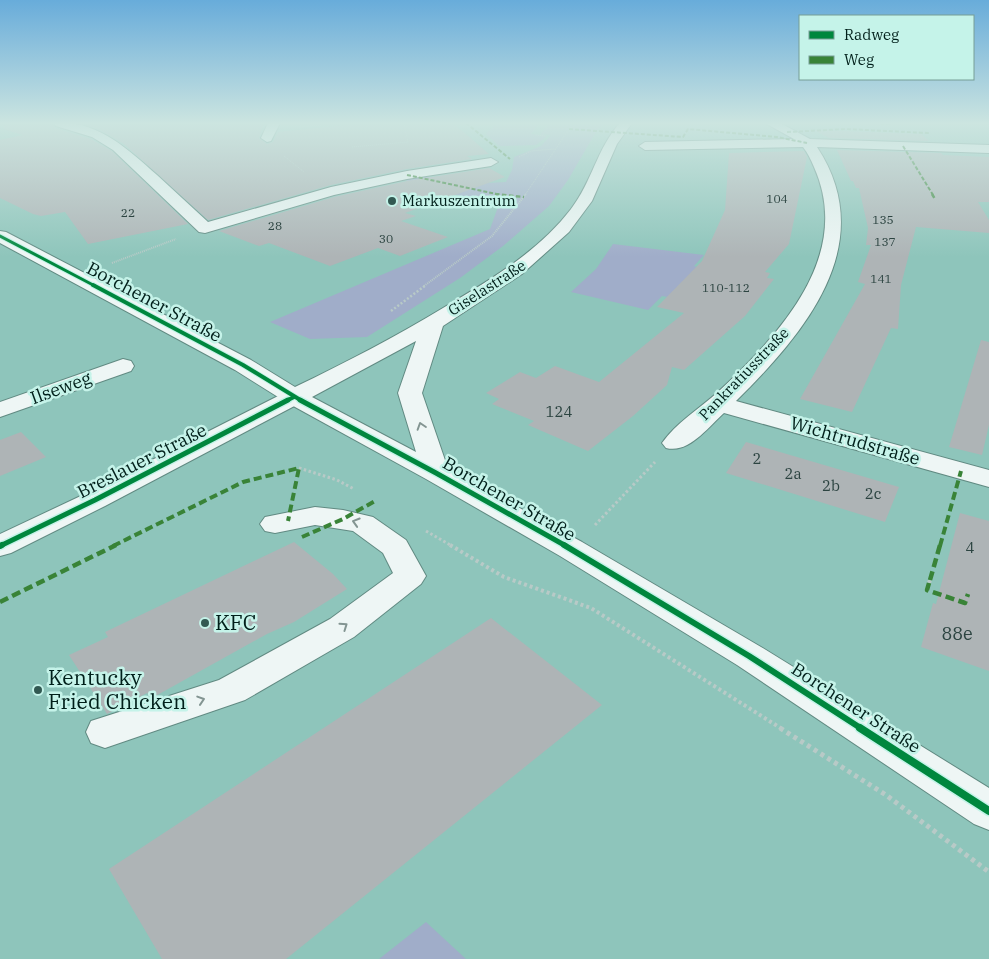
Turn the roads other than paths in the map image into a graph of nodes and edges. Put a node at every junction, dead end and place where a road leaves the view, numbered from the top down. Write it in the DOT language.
graph roads {
  1 [pos="140,168"];
  2 [pos="454,168"];
  3 [pos="600,168"];
  4 [pos="821,168"];
  5 [pos="0,236"];
  6 [pos="433,323"];
  7 [pos="123,366"];
  8 [pos="294,397"];
  9 [pos="720,404"];
  10 [pos="0,410"];
  11 [pos="675,443"];
  12 [pos="436,472"];
  13 [pos="989,479"];
  14 [pos="275,524"];
  15 [pos="0,546"];
  16 [pos="105,732"];
  17 [pos="989,811"];
  1 -- 2 [label="street"];
  3 -- 6 [label="street, Giselastraße"];
  4 -- 9 [label="street, Pankratiusstraße"];
  5 -- 8 [label="street, Borchener Straße"];
  6 -- 8 [label="street, Giselastraße"];
  12 -- 6 [label="street, one-way"];
  7 -- 10 [label="street, Ilseweg"];
  8 -- 12 [label="street, Borchener Straße"];
  8 -- 15 [label="street, Breslauer Straße"];
  9 -- 11 [label="street, Pankratiusstraße"];
  9 -- 13 [label="street, Wichtrudstraße"];
  12 -- 17 [label="street, Borchener Straße"];
  16 -- 14 [label="street, one-way"];
}
